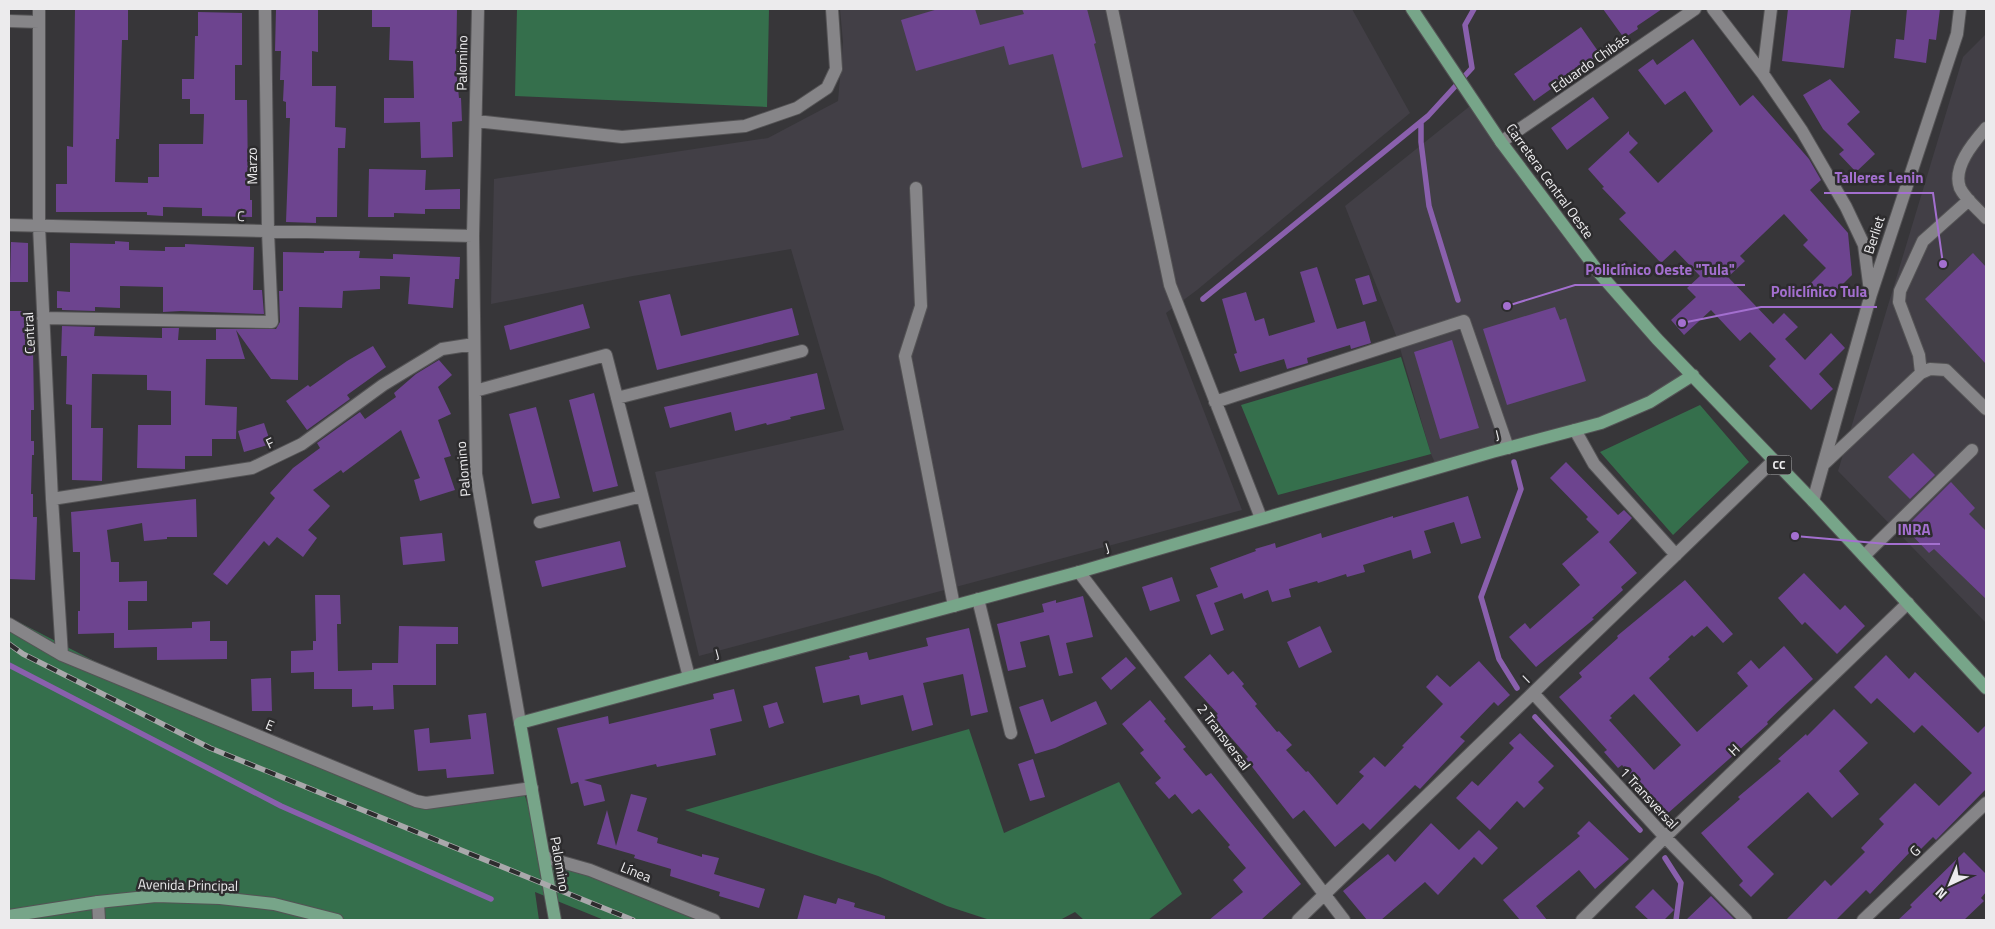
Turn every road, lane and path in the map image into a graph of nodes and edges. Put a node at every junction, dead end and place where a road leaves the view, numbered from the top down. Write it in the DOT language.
graph roads {
  1 [pos="39,9"];
  2 [pos="265,9"];
  3 [pos="478,9"];
  4 [pos="832,9"];
  5 [pos="1112,9"];
  6 [pos="1412,9"];
  7 [pos="1695,9"];
  8 [pos="1713,9"];
  9 [pos="1771,9"];
  10 [pos="1960,9"];
  11 [pos="9,21"];
  12 [pos="39,22"];
  13 [pos="1763,74"];
  14 [pos="476,121"];
  15 [pos="1986,128"];
  16 [pos="1501,142"];
  17 [pos="916,188"];
  18 [pos="1969,200"];
  19 [pos="1986,218"];
  20 [pos="9,225"];
  21 [pos="39,226"];
  22 [pos="268,232"];
  23 [pos="474,236"];
  24 [pos="1871,294"];
  25 [pos="43,318"];
  26 [pos="474,344"];
  27 [pos="802,351"];
  28 [pos="1921,373"];
  29 [pos="1693,375"];
  30 [pos="475,391"];
  31 [pos="617,398"];
  32 [pos="1215,402"];
  33 [pos="1986,409"];
  34 [pos="1575,430"];
  35 [pos="1508,448"];
  36 [pos="1972,450"];
  37 [pos="1774,460"];
  38 [pos="1823,465"];
  39 [pos="642,496"];
  40 [pos="52,499"];
  41 [pos="1813,501"];
  42 [pos="1261,518"];
  43 [pos="540,522"];
  44 [pos="1676,555"];
  45 [pos="1864,556"];
  46 [pos="1079,572"];
  47 [pos="978,599"];
  48 [pos="1908,603"];
  49 [pos="954,606"];
  50 [pos="9,624"];
  51 [pos="62,655"];
  52 [pos="689,677"];
  53 [pos="1986,688"];
  54 [pos="1533,693"];
  55 [pos="520,723"];
  56 [pos="1011,733"];
  57 [pos="532,788"];
  58 [pos="1986,803"];
  59 [pos="1664,837"];
  60 [pos="544,857"];
  61 [pos="1325,895"];
  62 [pos="98,902"];
  63 [pos="9,916"];
  64 [pos="98,920"];
  65 [pos="337,920"];
  66 [pos="555,920"];
  67 [pos="714,920"];
  68 [pos="1298,920"];
  69 [pos="1344,920"];
  70 [pos="1582,920"];
  71 [pos="1746,920"];
  72 [pos="1864,920"];
  1 -- 12 [label="street, Central"];
  2 -- 22 [label="street, Marzo"];
  3 -- 14 [label="street, Palomino"];
  4 -- 14 [label="street"];
  5 -- 32 [label="street"];
  6 -- 16 [label="main road, Carretera Central Oeste / CC"];
  7 -- 16 [label="street, Eduardo Chibás"];
  8 -- 13 [label="street"];
  9 -- 13 [label="street"];
  10 -- 24 [label="street, Berliet"];
  11 -- 12 [label="street"];
  12 -- 21 [label="street, Central"];
  13 -- 24 [label="street"];
  14 -- 23 [label="street, Palomino"];
  15 -- 18 [label="street"];
  16 -- 29 [label="main road, Carretera Central Oeste / CC"];
  17 -- 49 [label="street"];
  18 -- 19 [label="street"];
  18 -- 28 [label="street"];
  20 -- 21 [label="street, C"];
  21 -- 22 [label="street, C"];
  21 -- 25 [label="street, Central"];
  22 -- 23 [label="street, C"];
  22 -- 25 [label="street, Marzo"];
  23 -- 26 [label="street, Palomino"];
  24 -- 38 [label="street, Berliet"];
  25 -- 40 [label="street, Central"];
  26 -- 30 [label="street, Palomino"];
  26 -- 40 [label="street, F"];
  27 -- 31 [label="street"];
  28 -- 33 [label="street"];
  28 -- 38 [label="street"];
  29 -- 34 [label="main road, J"];
  29 -- 37 [label="main road, Carretera Central Oeste / CC"];
  30 -- 31 [label="street"];
  30 -- 55 [label="street, Palomino"];
  31 -- 39 [label="street"];
  32 -- 35 [label="street"];
  32 -- 42 [label="street"];
  34 -- 35 [label="main road, J"];
  34 -- 44 [label="street"];
  35 -- 42 [label="main road, J"];
  36 -- 45 [label="street"];
  37 -- 41 [label="main road, Carretera Central Oeste / CC"];
  37 -- 44 [label="street, I"];
  38 -- 41 [label="street, Berliet"];
  39 -- 43 [label="street"];
  39 -- 52 [label="street"];
  40 -- 51 [label="street, Central"];
  41 -- 45 [label="main road, Carretera Central Oeste / CC"];
  42 -- 46 [label="main road, J"];
  44 -- 54 [label="street, I"];
  45 -- 48 [label="main road, Carretera Central Oeste / CC"];
  46 -- 47 [label="main road, J"];
  46 -- 61 [label="street, 2 Transversal"];
  47 -- 49 [label="main road, J"];
  47 -- 56 [label="street"];
  48 -- 53 [label="main road, Carretera Central Oeste / CC"];
  48 -- 59 [label="street, H"];
  49 -- 52 [label="main road, J"];
  50 -- 51 [label="street, E"];
  51 -- 57 [label="street, E"];
  52 -- 55 [label="main road, J"];
  54 -- 59 [label="street, 1 Transversal"];
  54 -- 61 [label="street, I"];
  55 -- 57 [label="main road, Palomino"];
  57 -- 60 [label="main road, Palomino"];
  58 -- 72 [label="street, G"];
  59 -- 70 [label="street, H"];
  59 -- 71 [label="street, 1 Transversal"];
  60 -- 66 [label="main road, Palomino"];
  60 -- 67 [label="street, Línea"];
  61 -- 68 [label="street, I"];
  61 -- 69 [label="street, 2 Transversal"];
  62 -- 63 [label="main road, Avenida Principal"];
  62 -- 64 [label="street"];
  62 -- 65 [label="main road, Avenida Principal"];
}
